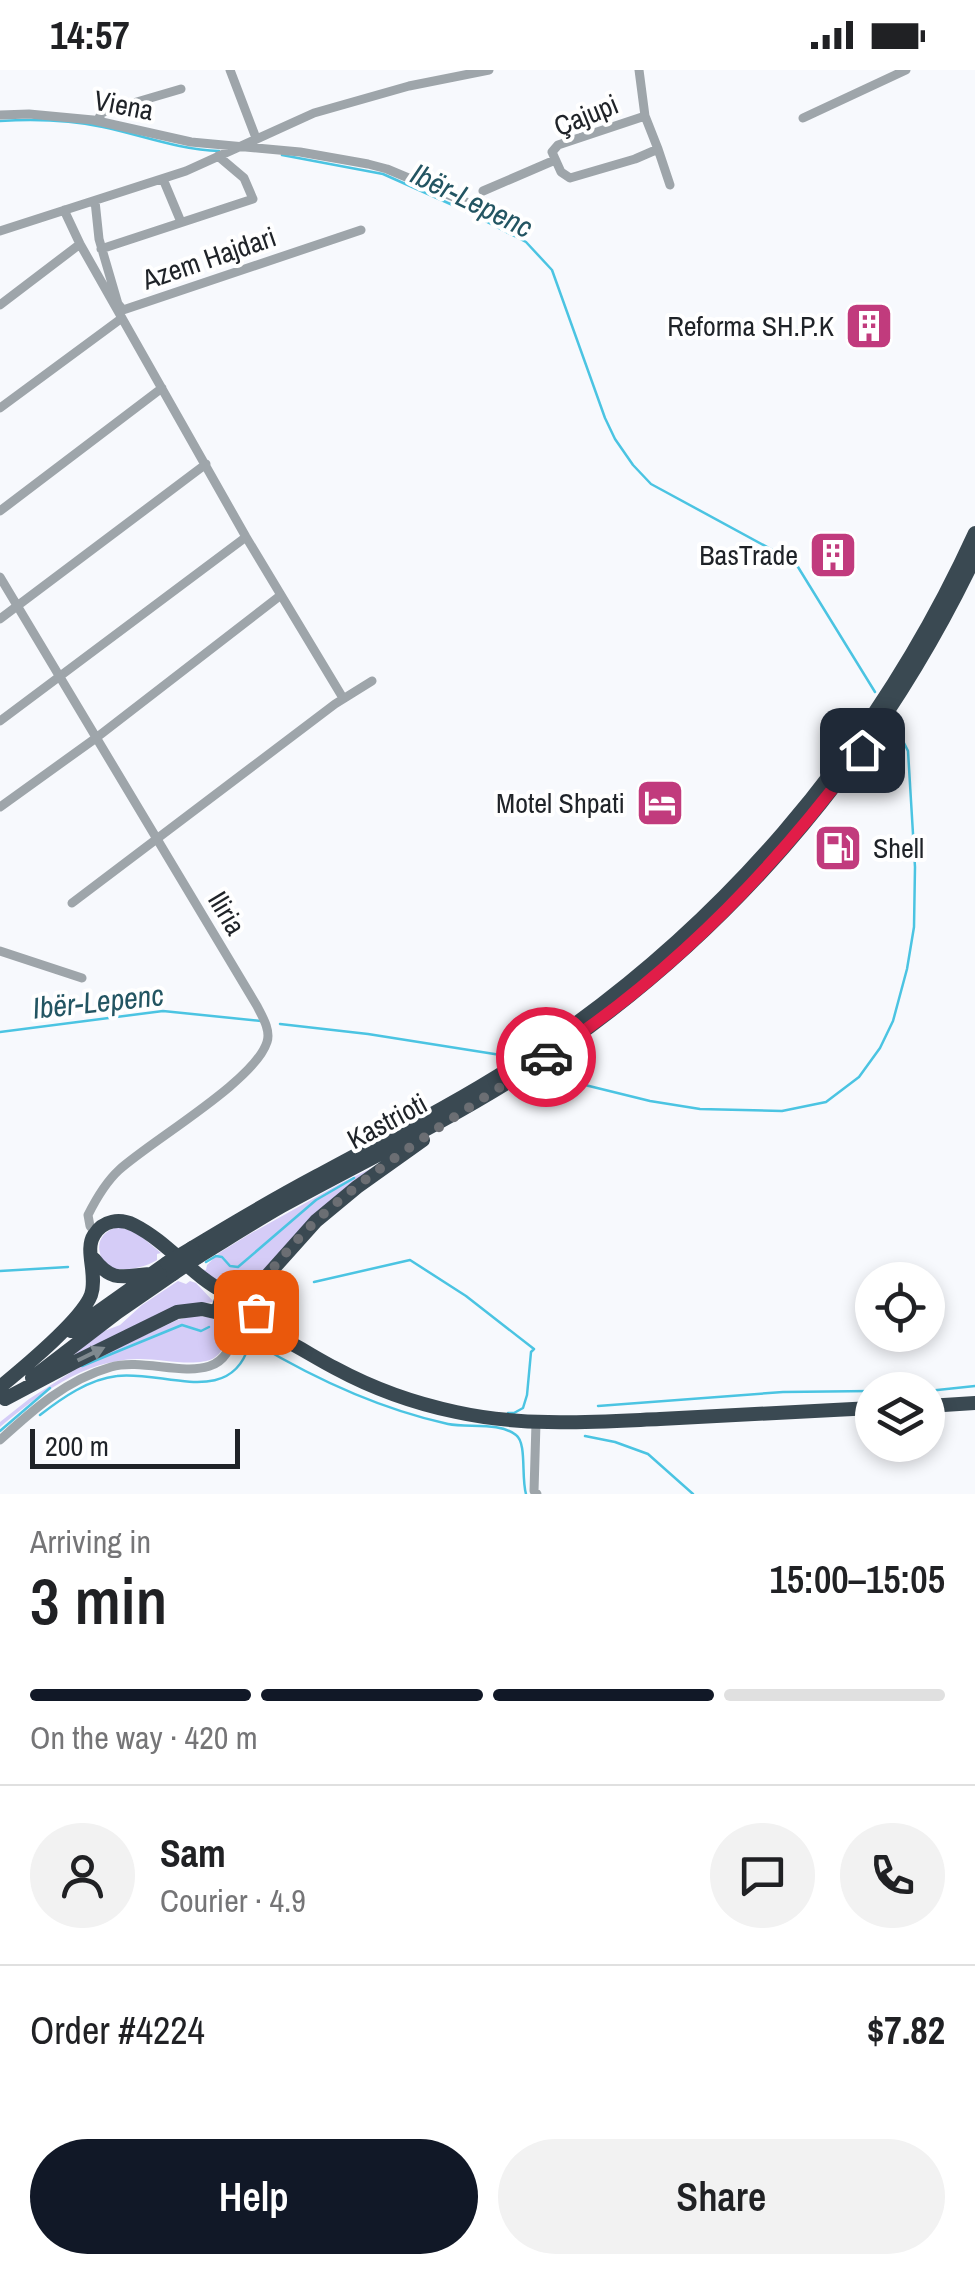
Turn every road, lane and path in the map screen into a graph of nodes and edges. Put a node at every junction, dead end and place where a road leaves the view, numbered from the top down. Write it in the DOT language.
graph roads {
  1 [pos="230,70"];
  2 [pos="488,70"];
  3 [pos="639,70"];
  4 [pos="906,70"];
  5 [pos="459,73"];
  6 [pos="181,89"];
  7 [pos="0,115"];
  8 [pos="644,116"];
  9 [pos="803,118"];
  10 [pos="97,121"];
  11 [pos="256,138"];
  12 [pos="236,148"];
  13 [pos="658,149"];
  14 [pos="218,156"];
  15 [pos="553,156"];
  16 [pos="163,178"];
  17 [pos="670,185"];
  18 [pos="483,191"];
  19 [pos="95,200"];
  20 [pos="468,202"];
  21 [pos="64,210"];
  22 [pos="180,222"];
  23 [pos="361,230"];
  24 [pos="0,231"];
  25 [pos="80,244"];
  26 [pos="102,249"];
  27 [pos="0,305"];
  28 [pos="122,318"];
  29 [pos="162,388"];
  30 [pos="0,408"];
  31 [pos="206,464"];
  32 [pos="0,511"];
  33 [pos="975,533"];
  34 [pos="246,538"];
  35 [pos="975,557"];
  36 [pos="0,577"];
  37 [pos="280,595"];
  38 [pos="18,606"];
  39 [pos="0,619"];
  40 [pos="60,677"];
  41 [pos="372,681"];
  42 [pos="344,698"];
  43 [pos="0,721"];
  44 [pos="96,738"];
  45 [pos="0,806"];
  46 [pos="156,838"];
  47 [pos="72,903"];
  48 [pos="0,952"];
  49 [pos="82,978"];
  50 [pos="486,1096"];
  51 [pos="96,1232"];
  52 [pos="90,1250"];
  53 [pos="195,1253"];
  54 [pos="170,1268"];
  55 [pos="151,1274"];
  56 [pos="222,1304"];
  57 [pos="254,1304"];
  58 [pos="240,1327"];
  59 [pos="291,1343"];
  60 [pos="34,1358"];
  61 [pos="2,1397"];
  62 [pos="975,1401"];
  63 [pos="945,1405"];
  64 [pos="945,1408"];
  65 [pos="855,1409"];
  66 [pos="975,1412"];
  67 [pos="536,1423"];
  68 [pos="0,1440"];
  69 [pos="537,1494"];
  1 -- 11 [label="street"];
  2 -- 5 [label="street"];
  3 -- 8 [label="street, Çajupi"];
  4 -- 9 [label="street"];
  5 -- 11 [label="street"];
  6 -- 10 [label="street"];
  7 -- 10 [label="street, Viena"];
  8 -- 13 [label="street, Çajupi"];
  8 -- 15 [label="street, Çajupi"];
  10 -- 12 [label="street, Viena"];
  11 -- 12 [label="street"];
  12 -- 14 [label="street"];
  12 -- 20 [label="street, Viena"];
  13 -- 15 [label="street, Çajupi"];
  13 -- 17 [label="street"];
  14 -- 16 [label="street"];
  14 -- 22 [label="street"];
  15 -- 18 [label="street, Çajupi"];
  16 -- 19 [label="street"];
  16 -- 22 [label="street"];
  19 -- 21 [label="street"];
  19 -- 26 [label="street, Azem Hajdari"];
  21 -- 24 [label="street"];
  21 -- 25 [label="street"];
  22 -- 26 [label="street"];
  23 -- 26 [label="street, Azem Hajdari"];
  25 -- 27 [label="street"];
  25 -- 28 [label="street"];
  28 -- 29 [label="street"];
  28 -- 30 [label="street"];
  29 -- 31 [label="street"];
  29 -- 32 [label="street"];
  31 -- 34 [label="street"];
  31 -- 38 [label="street"];
  33 -- 53 [label="highway, Kastrioti"];
  34 -- 37 [label="street"];
  34 -- 40 [label="street"];
  35 -- 50 [label="highway, Kastrioti"];
  36 -- 38 [label="street, Iliria"];
  37 -- 42 [label="street"];
  37 -- 44 [label="street"];
  38 -- 39 [label="street"];
  38 -- 40 [label="street, Iliria"];
  40 -- 43 [label="street"];
  40 -- 44 [label="street, Iliria"];
  41 -- 42 [label="street"];
  42 -- 46 [label="street"];
  44 -- 45 [label="street"];
  44 -- 46 [label="street, Iliria"];
  46 -- 47 [label="street"];
  46 -- 51 [label="street, Iliria"];
  48 -- 49 [label="street"];
  50 -- 53 [label="highway, Kastrioti"];
  50 -- 57 [label="highway"];
  51 -- 52 [label="highway"];
  51 -- 56 [label="highway"];
  52 -- 55 [label="highway"];
  52 -- 60 [label="highway"];
  53 -- 54 [label="highway, Kastrioti, bridge"];
  54 -- 55 [label="highway, Kastrioti"];
  54 -- 61 [label="highway, Kastrioti"];
  55 -- 60 [label="highway, Kastrioti"];
  56 -- 57 [label="highway"];
  56 -- 58 [label="highway"];
  61 -- 56 [label="highway, one-way"];
  57 -- 58 [label="highway"];
  57 -- 59 [label="highway"];
  58 -- 59 [label="highway"];
  58 -- 68 [label="street"];
  59 -- 67 [label="highway"];
  60 -- 61 [label="highway"];
  62 -- 63 [label="highway"];
  64 -- 66 [label="highway"];
  65 -- 67 [label="highway"];
  67 -- 69 [label="street"];
}
